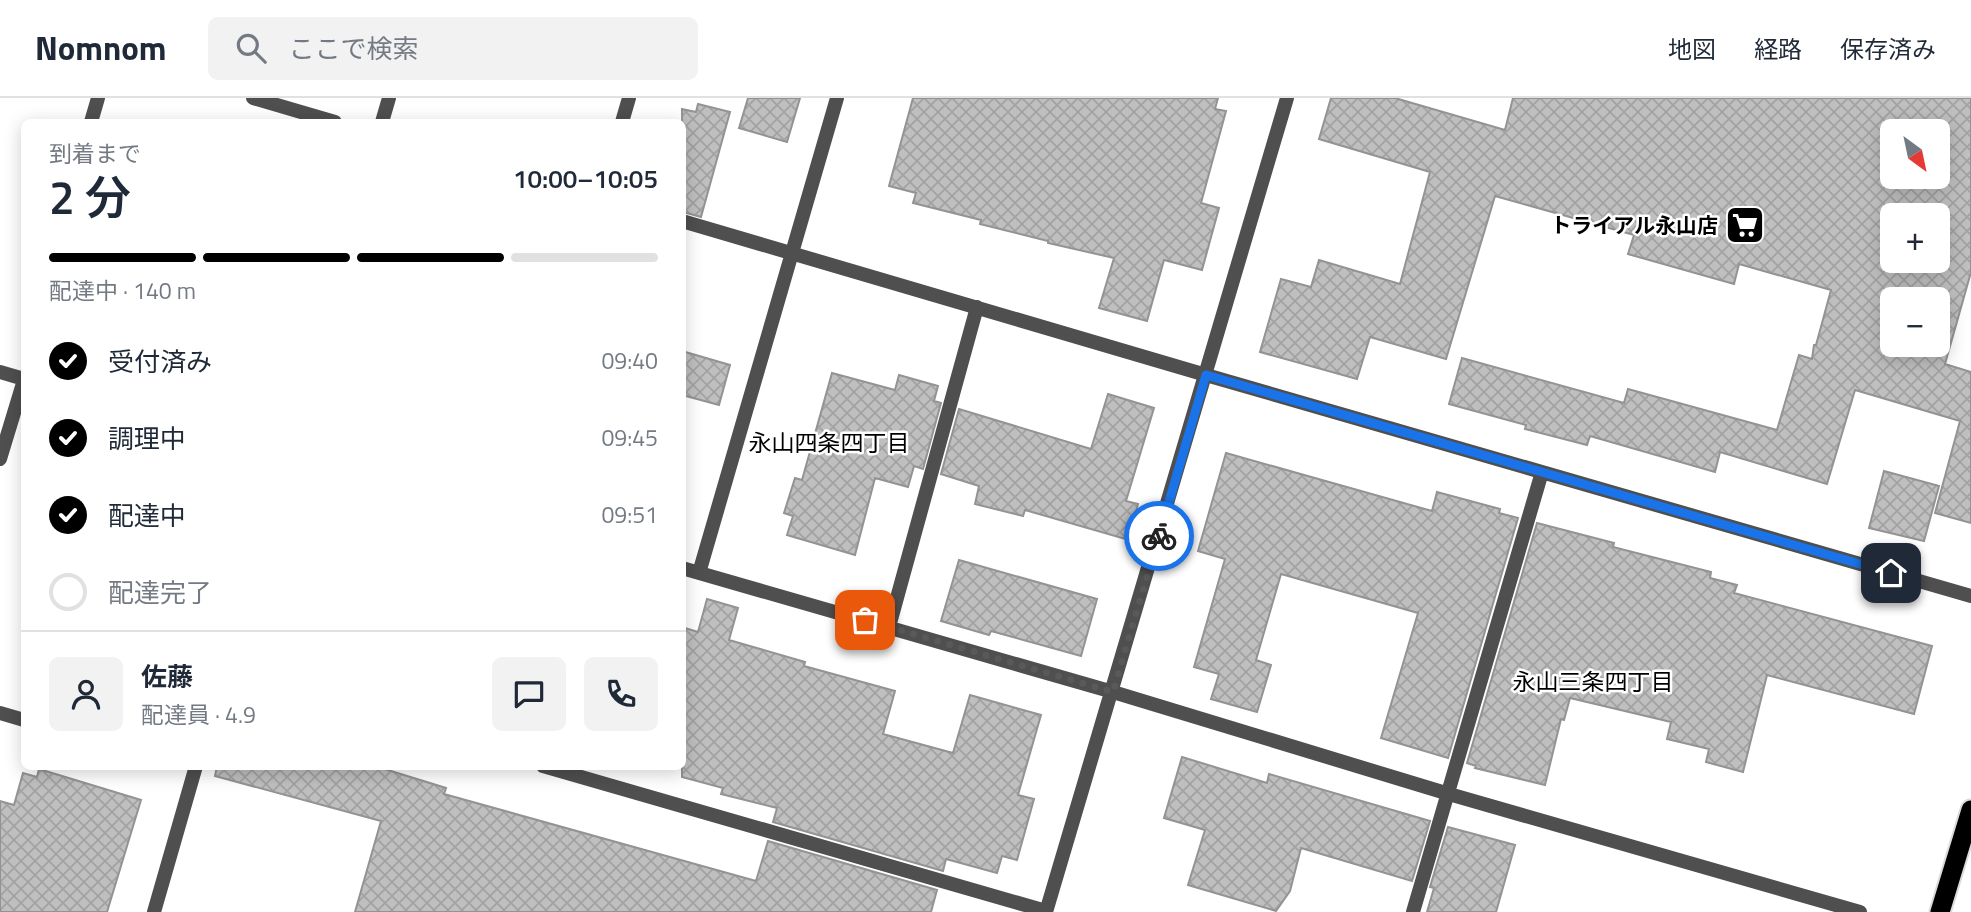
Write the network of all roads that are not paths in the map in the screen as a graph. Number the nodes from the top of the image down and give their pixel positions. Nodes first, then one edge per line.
1 (98, 98) edge
2 (253, 98) edge
3 (389, 98) edge
4 (629, 98) edge
5 (837, 98) edge
6 (1287, 98) edge
7 (92, 119) edge
8 (325, 119) edge
9 (383, 119) edge
10 (623, 119) edge
11 (686, 222) edge
12 (791, 252) junction
13 (977, 307) junction
14 (0, 372) edge
15 (1206, 375) junction
16 (21, 379) edge
17 (21, 390) edge
18 (0, 460) edge
19 (1542, 472) junction
20 (686, 569) edge
21 (699, 573) junction
22 (1971, 596) edge
23 (889, 627) junction
24 (1113, 692) junction
25 (0, 713) edge
26 (21, 719) edge
27 (190, 770) edge
28 (557, 770) edge
29 (1449, 794) junction
30 (1971, 810) edge
31 (1046, 911) edge
32 (154, 912) edge
33 (1413, 912) edge
34 (1860, 912) edge
35 (1940, 912) edge

1 - 7 street
2 - 8 street
3 - 9 street
4 - 10 street
5 - 12 street
6 - 15 street
11 - 12 street
12 - 13 street
12 - 21 street
13 - 15 street
13 - 23 street
14 - 16 street
15 - 19 street
15 - 24 street
17 - 18 street
19 - 22 street
19 - 29 street
20 - 21 street
21 - 23 street
23 - 24 street
24 - 29 street
24 - 31 street
25 - 26 street
27 - 32 street
28 - 31 street
29 - 33 street
29 - 34 street
30 - 35 highway

